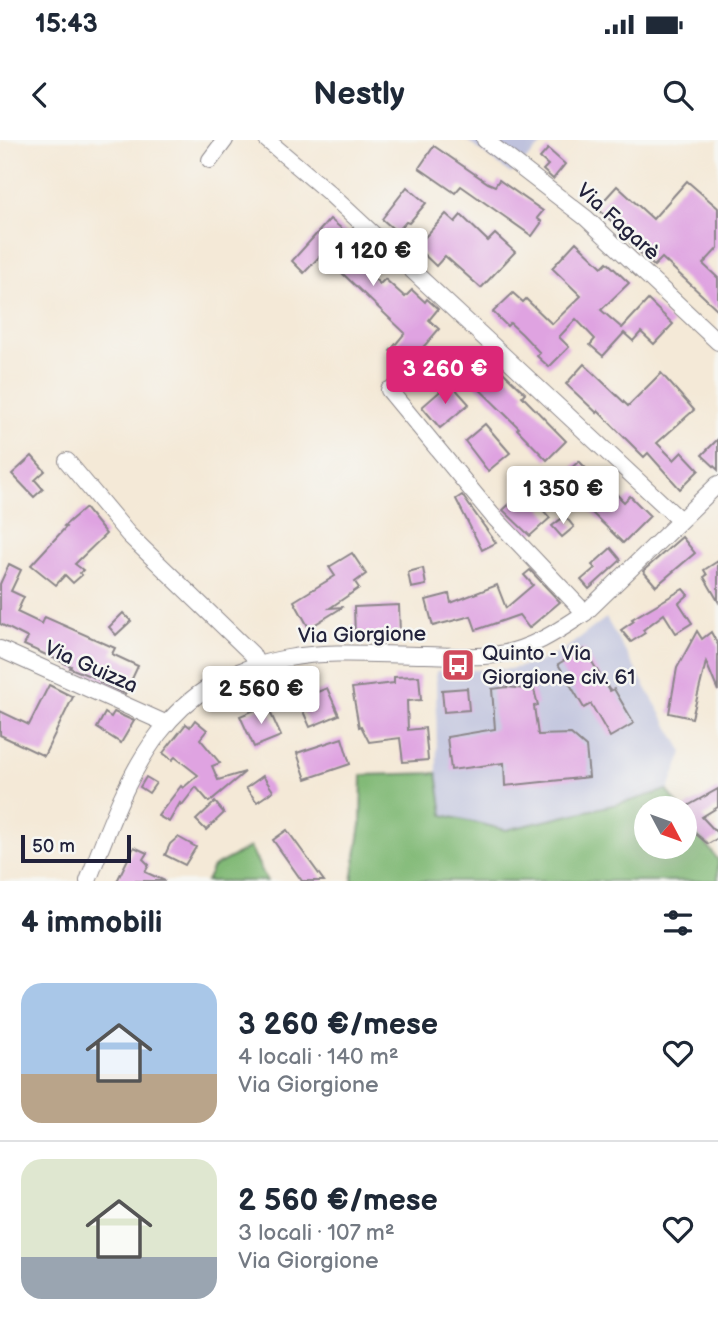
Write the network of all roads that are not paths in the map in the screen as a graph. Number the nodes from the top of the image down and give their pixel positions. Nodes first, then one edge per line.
1 (225, 140) edge
2 (267, 140) edge
3 (485, 140) edge
4 (210, 160) dead end
5 (718, 342) edge
6 (389, 390) dead end
7 (67, 461) dead end
8 (718, 484) edge
9 (680, 520) junction
10 (584, 613) junction
11 (0, 649) edge
12 (257, 664) junction
13 (165, 723) junction
14 (88, 881) edge

1 - 4 street
2 - 9 street
3 - 5 street, Via Fagarè
6 - 10 street
7 - 12 street
8 - 9 street, Via Giorgione
9 - 10 street, Via Giorgione
10 - 12 street, Via Giorgione
11 - 13 street, Via Guizza
12 - 13 street, Via Giorgione
13 - 14 street, Via Giorgione

